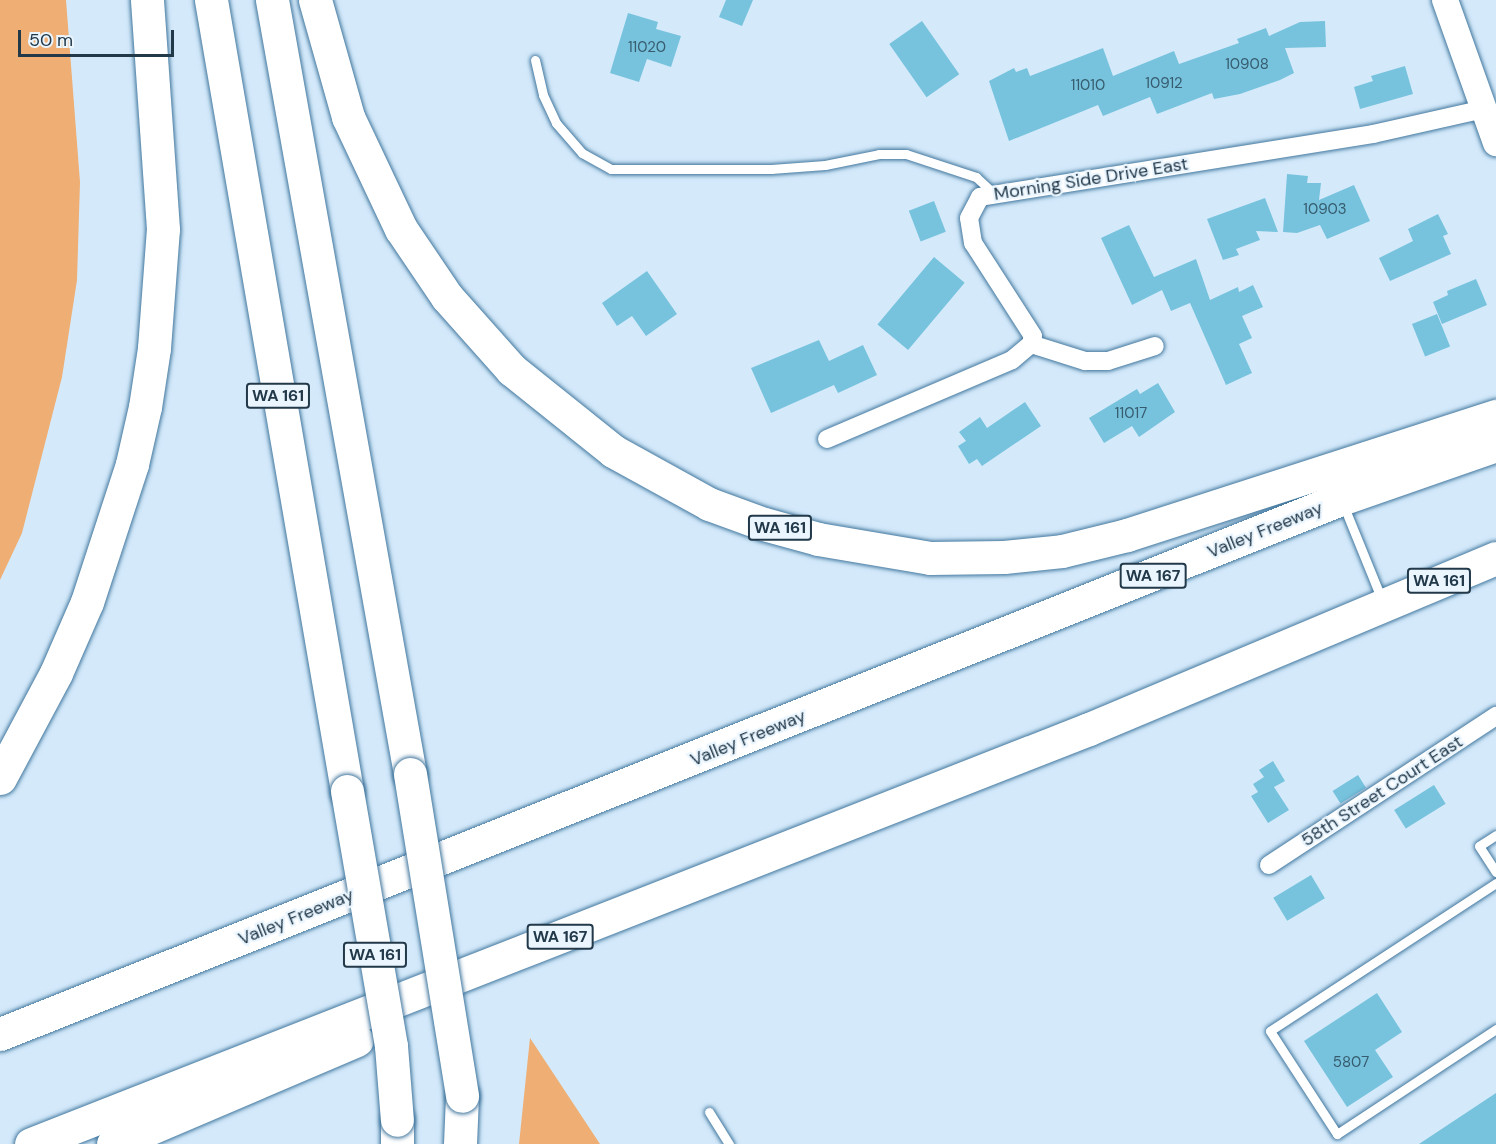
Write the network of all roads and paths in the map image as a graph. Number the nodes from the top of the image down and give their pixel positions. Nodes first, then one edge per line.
1 (147, 0) edge
2 (211, 0) edge
3 (272, 0) edge
4 (315, 0) edge
5 (1445, 0) edge
6 (535, 60) dead end
7 (1484, 109) junction
8 (1496, 143) edge
9 (994, 194) junction
10 (1031, 344) junction
11 (1155, 346) dead end
12 (1496, 416) edge
13 (827, 439) dead end
14 (1496, 445) edge
15 (1341, 499) junction
16 (1496, 558) edge
17 (1383, 603) junction
18 (1496, 716) edge
19 (1089, 729) junction
20 (0, 777) edge
21 (1496, 835) edge
22 (1269, 866) dead end
23 (1496, 872) edge
24 (1496, 883) edge
25 (1496, 1029) edge
26 (0, 1034) edge
27 (709, 1112) dead end
28 (397, 1132) edge
29 (31, 1144) edge
30 (113, 1144) edge
31 (460, 1144) edge
32 (729, 1144) edge

1 - 20 highway
2 - 28 highway, WA 161, bridge
3 - 31 highway, bridge
4 - 12 highway, WA 161
5 - 7 street
6 - 9 lane
7 - 8 street
7 - 9 street, Morning Side Drive East
9 - 10 street, Morning Side Drive East
10 - 11 street
10 - 13 street
14 - 15 highway, Valley Freeway / WA 167
15 - 17 lane
15 - 26 highway, Valley Freeway / WA 167
16 - 17 highway, WA 161
17 - 19 highway, WA 161
18 - 22 street, 58th Street Court East
19 - 29 highway, WA 167
19 - 30 highway, WA 161
21 - 23 lane
24 - 25 lane
27 - 32 lane

